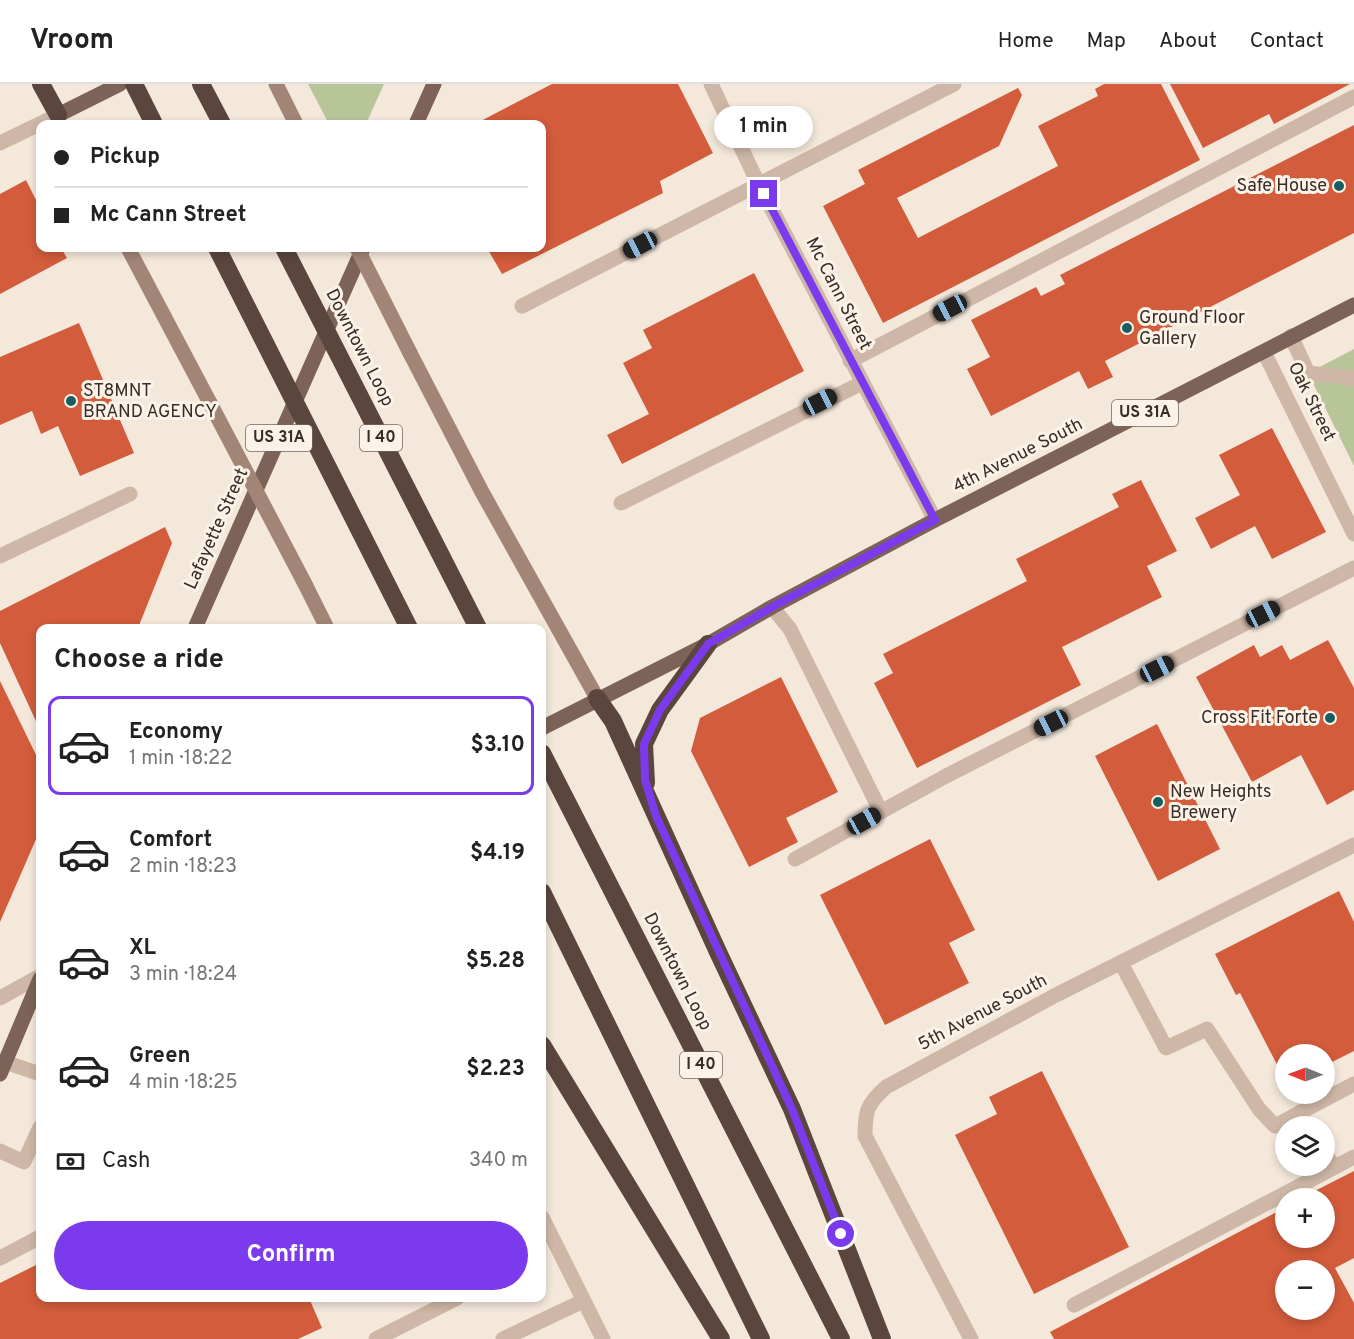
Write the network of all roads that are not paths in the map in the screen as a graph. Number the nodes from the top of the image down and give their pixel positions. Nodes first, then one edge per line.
1 (41, 84) edge
2 (120, 84) edge
3 (134, 84) edge
4 (201, 84) edge
5 (276, 84) edge
6 (434, 84) edge
7 (711, 84) edge
8 (954, 84) edge
9 (1354, 97) edge
10 (60, 120) edge
11 (152, 120) edge
12 (220, 120) edge
13 (294, 120) edge
14 (418, 120) edge
15 (36, 129) edge
16 (0, 143) edge
17 (758, 183) junction
18 (130, 252) edge
19 (218, 252) edge
20 (286, 252) edge
21 (359, 252) edge
22 (361, 252) edge
23 (1354, 305) edge
24 (522, 306) dead end
25 (1291, 336) junction
26 (1264, 352) junction
27 (850, 361) junction
28 (1354, 378) edge
29 (862, 383) junction
30 (130, 494) dead end
31 (621, 503) dead end
32 (935, 520) junction
33 (1354, 534) edge
34 (0, 556) edge
35 (1354, 568) edge
36 (772, 607) junction
37 (197, 624) edge
38 (325, 624) edge
39 (407, 624) edge
40 (476, 624) edge
41 (708, 644) junction
42 (597, 698) junction
43 (546, 726) edge
44 (546, 761) edge
45 (881, 812) junction
46 (656, 816) junction
47 (1354, 845) edge
48 (795, 859) dead end
49 (546, 900) edge
50 (1121, 963) junction
51 (36, 980) edge
52 (36, 988) edge
53 (0, 998) edge
54 (546, 1052) edge
55 (3, 1068) edge
56 (36, 1073) edge
57 (1354, 1084) edge
58 (1309, 1116) edge
59 (1275, 1126) edge
60 (36, 1136) edge
61 (0, 1151) edge
62 (1354, 1157) edge
63 (1335, 1167) edge
64 (1318, 1176) edge
65 (546, 1226) edge
66 (36, 1239) edge
67 (556, 1247) junction
68 (546, 1252) edge
69 (0, 1258) edge
70 (584, 1301) junction
71 (449, 1302) edge
72 (1074, 1305) dead end
73 (375, 1339) edge
74 (503, 1339) edge
75 (603, 1339) edge
76 (721, 1339) edge
77 (761, 1339) edge
78 (841, 1339) edge
79 (882, 1339) edge
80 (971, 1339) edge

1 - 10 highway
2 - 10 main road
3 - 11 highway
4 - 12 highway
5 - 13 main road
6 - 14 main road
7 - 17 street, Mc Cann Street
8 - 17 street
9 - 27 street
15 - 16 street
17 - 24 street
17 - 27 street, Mc Cann Street
18 - 38 main road, bridge
19 - 39 highway, bridge
20 - 40 highway, Downtown Loop / I 40, bridge
21 - 42 main road, bridge
22 - 37 main road, Lafayette Street / US 31A
23 - 25 main road, 4th Avenue South / US 31A
25 - 26 main road, 4th Avenue South / US 31A
25 - 28 street
26 - 32 main road, 4th Avenue South / US 31A
26 - 33 street, Oak Street
27 - 29 street, Mc Cann Street
29 - 31 street
29 - 32 street, Mc Cann Street
30 - 34 street
32 - 36 main road, 4th Avenue South / US 31A
35 - 45 street
36 - 41 main road, 4th Avenue South / US 31A
36 - 45 street
41 - 42 main road, 4th Avenue South / US 31A
41 - 46 highway
42 - 43 main road, 4th Avenue South / US 31A
42 - 46 highway
44 - 78 highway, Downtown Loop / I 40
45 - 48 street
46 - 79 highway
47 - 50 street, 5th Avenue South
49 - 77 highway
50 - 59 street
50 - 80 street, 5th Avenue South
51 - 53 street
52 - 55 main road
54 - 76 highway
55 - 56 street
57 - 58 street
60 - 61 street
62 - 63 street
64 - 72 street
65 - 67 street
66 - 69 street
67 - 68 street
67 - 70 street
70 - 74 street
70 - 75 street
71 - 73 street

